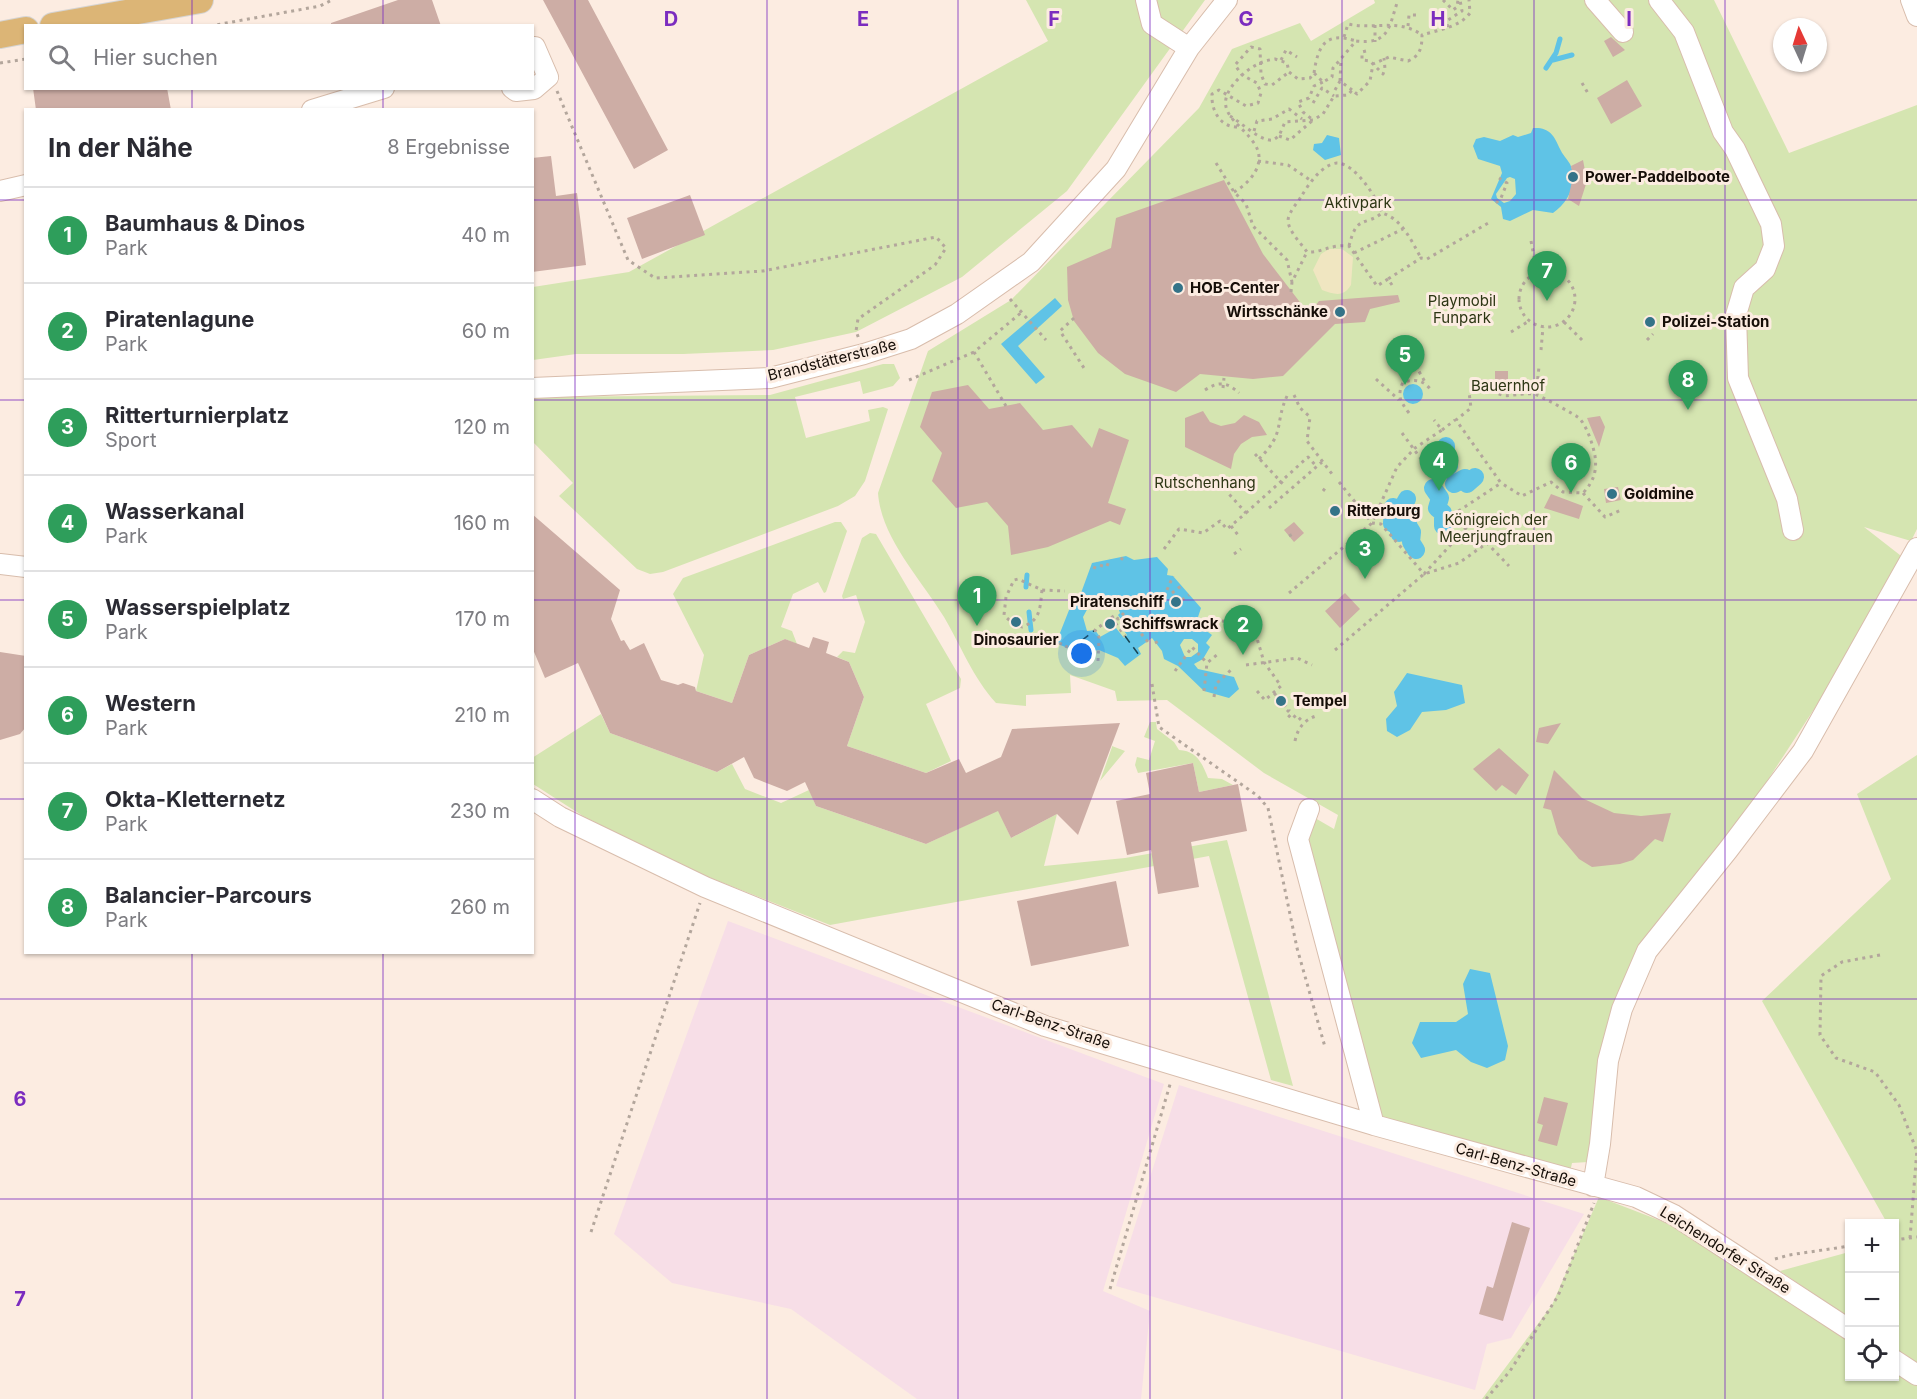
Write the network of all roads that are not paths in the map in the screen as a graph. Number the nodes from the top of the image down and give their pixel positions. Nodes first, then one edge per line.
1 (200, 0) edge
2 (1146, 0) edge
3 (1227, 0) edge
4 (1595, 0) edge
5 (1659, 0) edge
6 (1911, 0) edge
7 (1917, 16) edge
8 (65, 24) edge
9 (24, 30) edge
10 (1623, 32) dead end
11 (0, 35) edge
12 (534, 46) edge
13 (1189, 48) junction
14 (534, 89) edge
15 (377, 90) edge
16 (319, 108) edge
17 (24, 185) edge
18 (0, 191) edge
19 (534, 388) edge
20 (1793, 530) dead end
21 (1915, 551) edge
22 (0, 564) edge
23 (24, 567) edge
24 (534, 800) edge
25 (1309, 809) dead end
26 (1374, 1125) junction
27 (1593, 1186) junction
28 (1846, 1327) edge
29 (1899, 1363) edge
30 (1917, 1375) edge

1 - 8 main road
2 - 13 street
3 - 13 street, Brandstätterstraße
4 - 10 street
5 - 20 street
6 - 7 street
9 - 11 main road
12 - 14 street
13 - 19 street, Brandstätterstraße
15 - 16 street
17 - 18 street
21 - 27 street
22 - 23 street
24 - 26 street, Carl-Benz-Straße
25 - 26 street
26 - 27 street, Carl-Benz-Straße
27 - 28 street, Leichendorfer Straße
29 - 30 street

